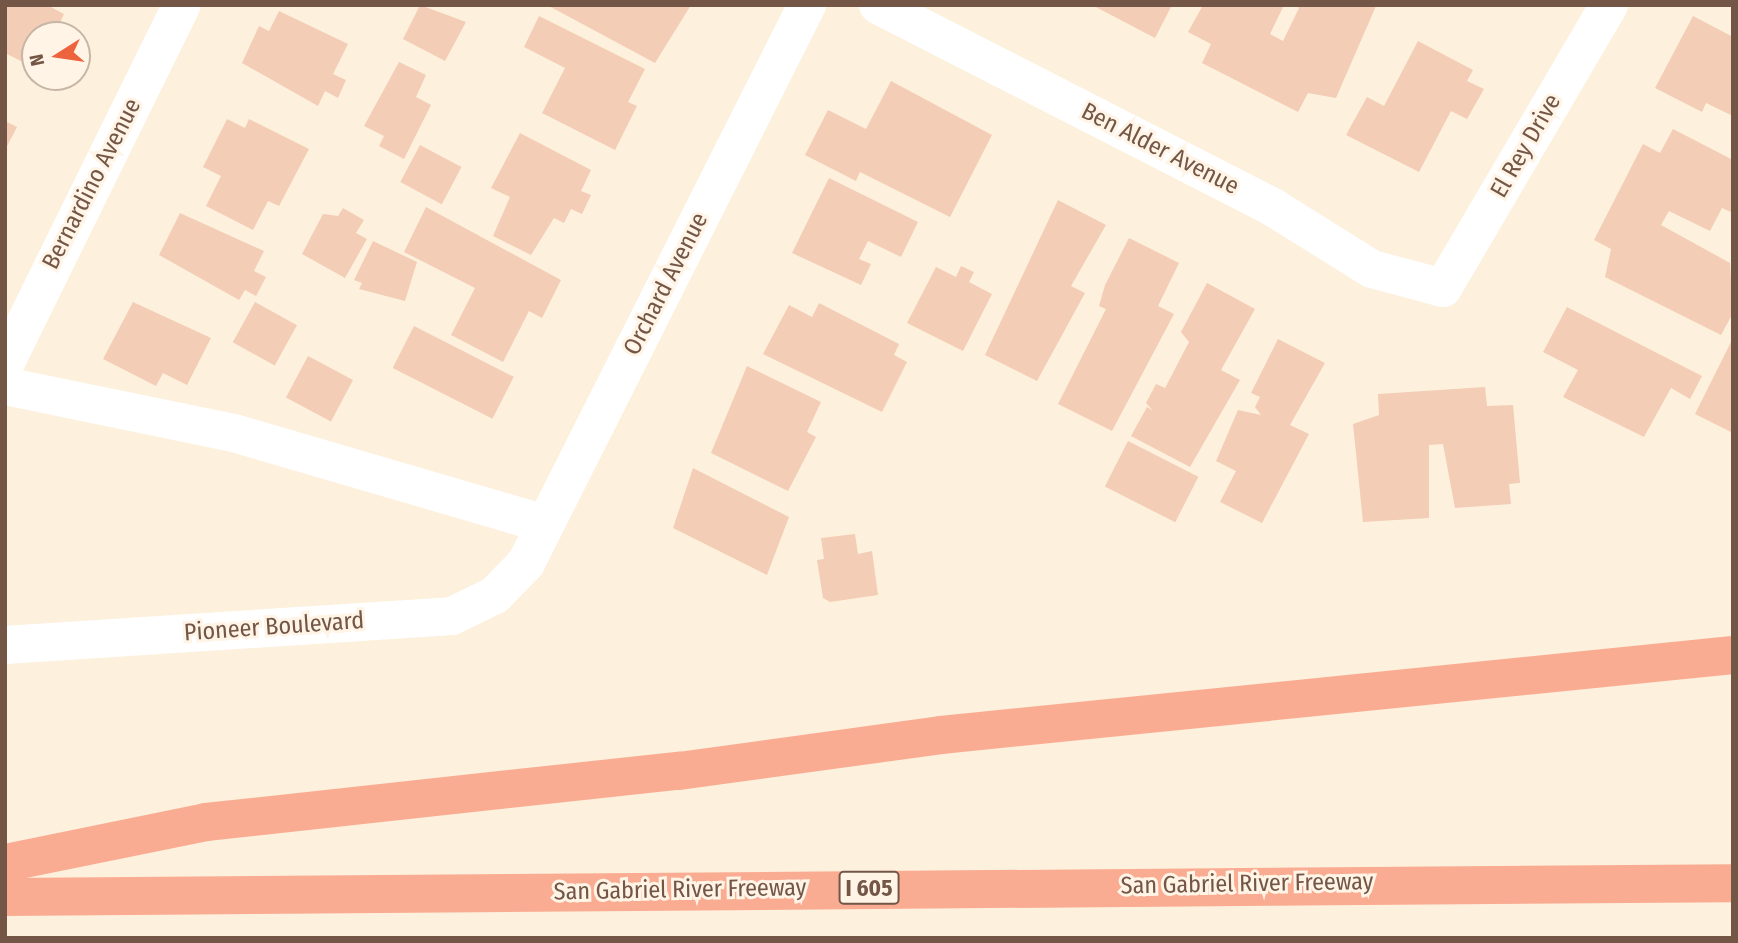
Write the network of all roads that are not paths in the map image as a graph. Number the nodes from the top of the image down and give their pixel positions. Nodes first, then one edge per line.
1 (182, 5) edge
2 (807, 5) edge
3 (878, 5) edge
4 (1609, 5) edge
5 (1443, 288) joint
6 (5, 364) edge
7 (5, 386) edge
8 (545, 524) junction
9 (526, 563) joint
10 (5, 645) edge
11 (1733, 655) edge
12 (5, 863) edge
13 (1733, 866) edge
14 (1608, 881) junction
15 (1733, 883) edge
16 (5, 897) edge

1 - 6 street, Bernardino Avenue
2 - 8 street, Orchard Avenue
3 - 5 street, Ben Alder Avenue
4 - 5 street, El Rey Drive
7 - 8 street
8 - 9 street, Orchard Avenue
9 - 10 street, Pioneer Boulevard
11 - 12 highway
13 - 14 highway
14 - 15 highway, San Gabriel River Freeway / I 605
14 - 16 highway, San Gabriel River Freeway / I 605

